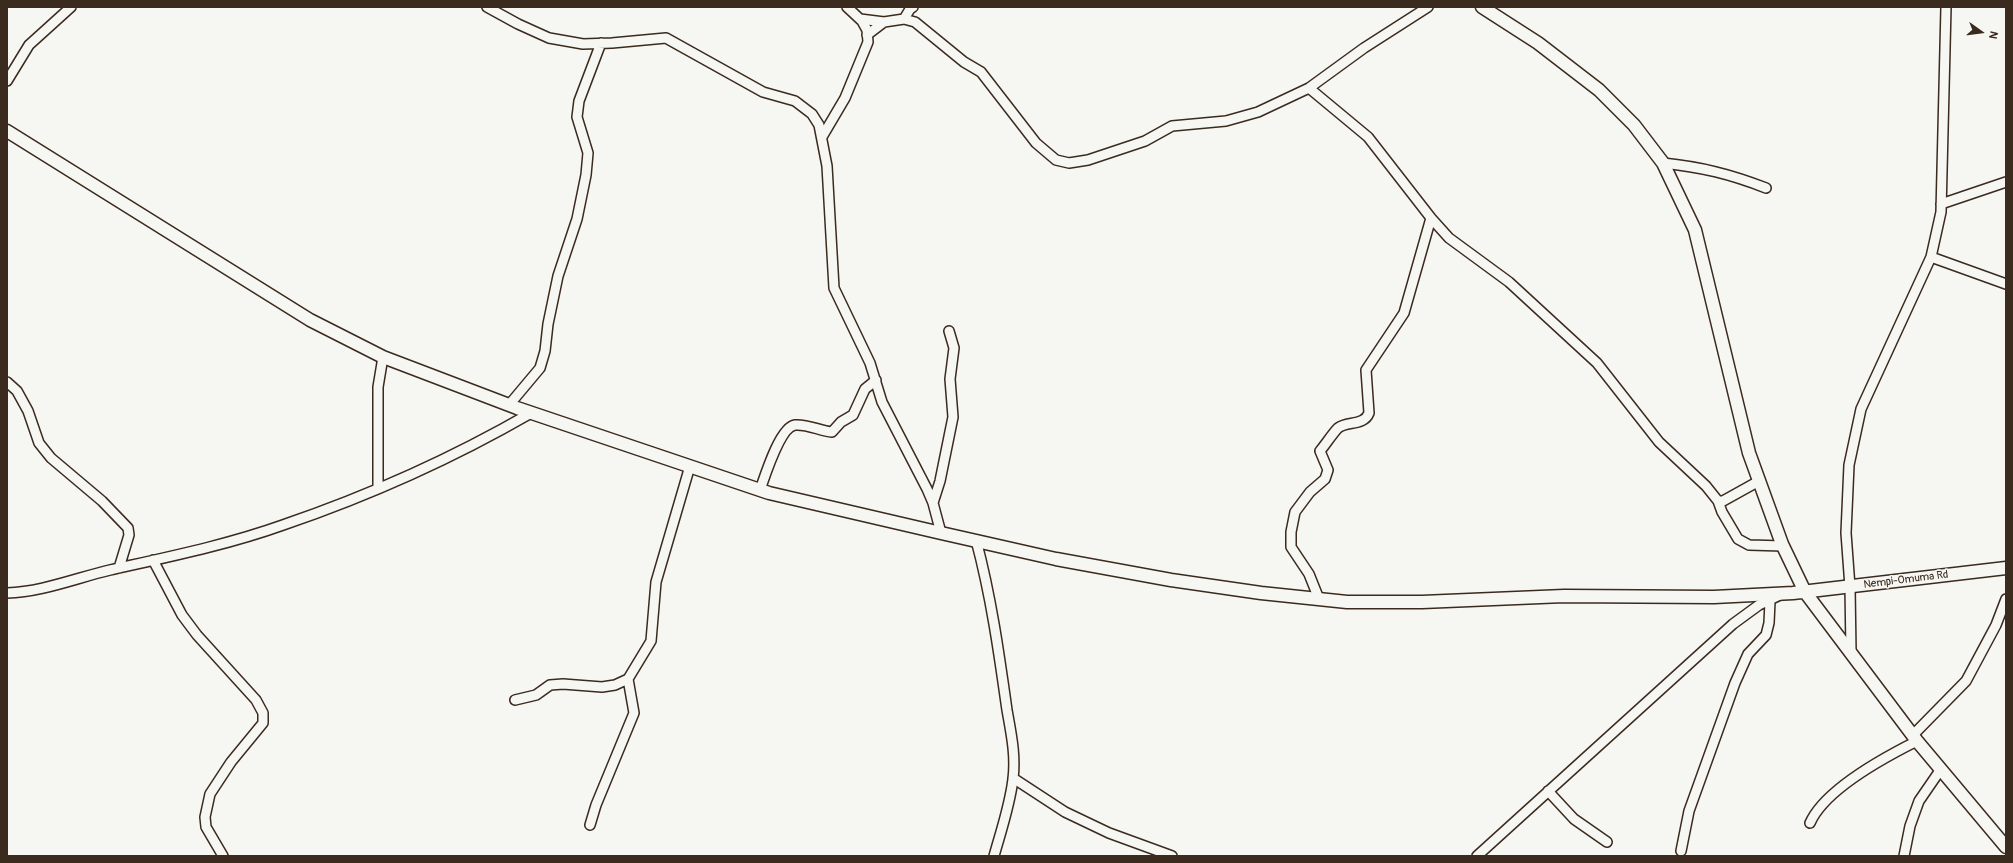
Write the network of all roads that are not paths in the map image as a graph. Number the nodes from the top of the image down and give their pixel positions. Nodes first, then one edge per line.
1 (71, 7) edge
2 (487, 7) edge
3 (847, 7) edge
4 (913, 7) edge
5 (1428, 7) edge
6 (1482, 7) edge
7 (1946, 7) edge
8 (860, 19) junction
9 (904, 19) junction
10 (884, 22) junction
11 (867, 35) junction
12 (601, 43) junction
13 (7, 81) edge
14 (1308, 88) junction
15 (7, 131) edge
16 (822, 137) junction
17 (1663, 163) junction
18 (2006, 182) edge
19 (1766, 188) dead end
20 (1941, 204) junction
21 (1431, 218) junction
22 (1931, 257) junction
23 (2006, 284) edge
24 (949, 331) dead end
25 (383, 357) junction
26 (876, 380) junction
27 (7, 382) edge
28 (509, 405) junction
29 (531, 413) junction
30 (690, 466) junction
31 (1759, 481) junction
32 (378, 488) junction
33 (760, 490) junction
34 (1718, 501) junction
35 (934, 504) junction
36 (941, 533) junction
37 (976, 540) junction
38 (1783, 546) junction
39 (153, 560) junction
40 (119, 568) junction
41 (2006, 568) edge
42 (1850, 587) junction
43 (1805, 592) junction
44 (7, 593) edge
45 (1782, 594) junction
46 (1319, 599) junction
47 (2006, 599) edge
48 (1770, 601) junction
49 (1851, 652) junction
50 (628, 679) junction
51 (515, 700) dead end
52 (1915, 738) junction
53 (1941, 769) junction
54 (1013, 778) junction
55 (1548, 790) junction
56 (1810, 823) dead end
57 (590, 825) dead end
58 (1607, 842) dead end
59 (2006, 847) edge
60 (1681, 851) dead end
61 (223, 856) edge
62 (994, 856) edge
63 (1172, 856) edge
64 (1477, 856) edge
65 (1904, 856) edge

1 - 13 street
2 - 12 street
3 - 8 street
4 - 9 street
5 - 14 street
6 - 17 street
7 - 20 street
8 - 10 street
8 - 11 street
9 - 10 street
9 - 14 street
10 - 11 street
11 - 16 street
12 - 16 street
12 - 28 street
14 - 21 street
15 - 25 street, Nempi-Omuma Rd
16 - 26 street
17 - 19 street
17 - 31 street
18 - 20 street
20 - 22 street
21 - 34 street
21 - 46 street
22 - 23 street
22 - 42 street
24 - 35 street
25 - 28 street, Nempi-Omuma Rd
25 - 32 street
26 - 33 street
26 - 35 street
27 - 40 street
28 - 29 street, Nempi-Omuma Rd
29 - 30 street, Nempi-Omuma Rd
29 - 32 street
30 - 33 street, Nempi-Omuma Rd
30 - 50 street
31 - 34 street
31 - 38 street
32 - 39 street
33 - 36 street, Nempi-Omuma Rd
34 - 38 street
35 - 36 street
36 - 37 street, Nempi-Omuma Rd
37 - 46 street, Nempi-Omuma Rd
37 - 54 street
38 - 43 street
39 - 40 street
39 - 61 street
40 - 44 street
41 - 42 street, Nempi-Omuma Rd
42 - 43 street, Nempi-Omuma Rd
42 - 49 street
43 - 45 street, Nempi-Omuma Rd
43 - 49 street
45 - 46 street, Nempi-Omuma Rd
45 - 48 street
47 - 52 street
48 - 55 street
48 - 60 street
49 - 52 street
50 - 51 street
50 - 57 street
52 - 53 street
52 - 56 street
53 - 59 street
53 - 65 street
54 - 62 street
54 - 63 street
55 - 58 street
55 - 64 street

